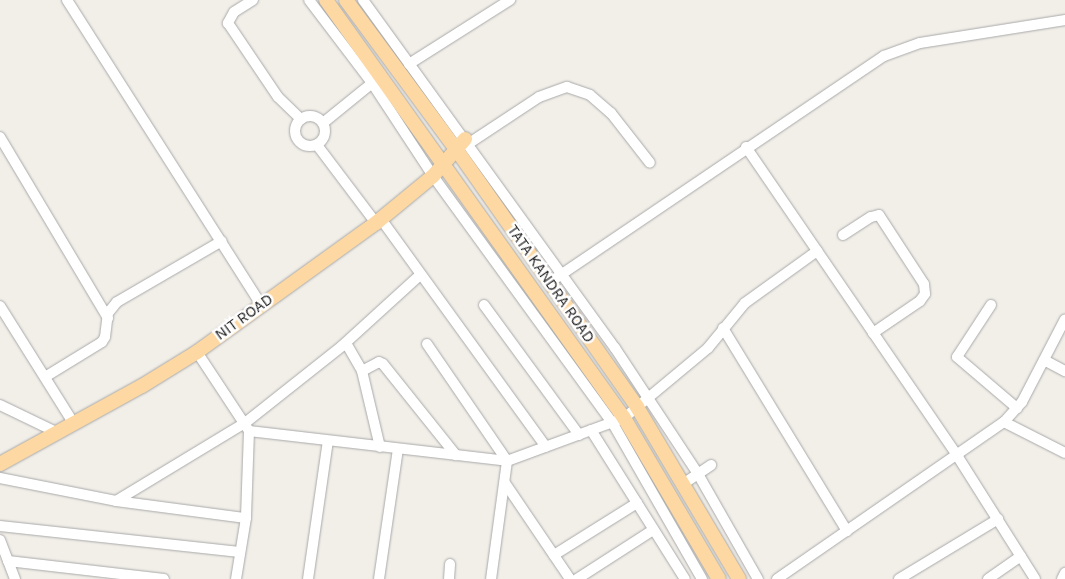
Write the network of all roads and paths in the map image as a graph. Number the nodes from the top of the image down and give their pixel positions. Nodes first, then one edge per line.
1 (67, 0) edge
2 (253, 0) edge
3 (309, 0) edge
4 (326, 0) edge
5 (346, 0) edge
6 (365, 0) edge
7 (510, 0) edge
8 (1065, 20) edge
9 (410, 64) junction
10 (376, 80) junction
11 (301, 119) junction
12 (322, 123) junction
13 (0, 137) edge
14 (463, 144) junction
15 (317, 145) junction
16 (746, 147) junction
17 (650, 163) dead end
18 (442, 164) junction
19 (433, 176) junction
20 (378, 221) junction
21 (843, 235) dead end
22 (222, 241) junction
23 (817, 251) junction
24 (561, 274) junction
25 (420, 276) junction
26 (550, 284) junction
27 (261, 304) junction
28 (484, 305) dead end
29 (991, 305) dead end
30 (0, 306) edge
31 (108, 318) junction
32 (1065, 319) edge
33 (723, 328) junction
34 (873, 333) junction
35 (346, 343) junction
36 (427, 344) dead end
37 (615, 348) junction
38 (197, 352) junction
39 (602, 356) junction
40 (1044, 360) junction
41 (362, 371) junction
42 (1065, 371) edge
43 (44, 377) junction
44 (643, 402) junction
45 (0, 405) edge
46 (1017, 408) junction
47 (618, 420) junction
48 (1004, 422) junction
49 (74, 424) junction
50 (247, 427) junction
51 (590, 430) junction
52 (58, 433) junction
53 (579, 435) junction
54 (328, 441) junction
55 (380, 447) junction
56 (546, 447) junction
57 (398, 449) junction
58 (1065, 453) edge
59 (456, 455) junction
60 (958, 457) junction
61 (507, 461) junction
62 (0, 464) edge
63 (711, 465) dead end
64 (698, 473) junction
65 (0, 478) edge
66 (506, 483) junction
67 (683, 484) junction
68 (116, 500) junction
69 (637, 503) junction
70 (246, 518) junction
71 (998, 519) junction
72 (0, 526) edge
73 (653, 530) junction
74 (847, 531) junction
75 (0, 540) edge
76 (240, 552) junction
77 (554, 555) junction
78 (1021, 556) junction
79 (8, 561) junction
80 (450, 564) dead end
81 (1065, 573) edge
82 (15, 579) edge
83 (164, 579) edge
84 (236, 579) edge
85 (308, 579) edge
86 (379, 579) edge
87 (449, 579) edge
88 (491, 579) edge
89 (570, 579) edge
90 (577, 579) edge
91 (685, 579) edge
92 (702, 579) edge
93 (719, 579) edge
94 (739, 579) edge
95 (758, 579) edge
96 (777, 579) edge
97 (900, 579) edge
98 (988, 579) edge
99 (1035, 579) edge
100 (1062, 579) edge

1 - 22 street
2 - 11 street
3 - 10 street
4 - 10 main road, TATA KANDRA ROAD
5 - 14 main road, TATA KANDRA ROAD
6 - 9 street
7 - 9 street
8 - 16 street
9 - 14 street
10 - 12 street
10 - 18 main road, TATA KANDRA ROAD
10 - 19 street
11 - 12 street
11 - 15 street
12 - 15 street
13 - 31 street
14 - 17 street
14 - 18 main road, NIT ROAD
14 - 24 street
14 - 26 main road, TATA KANDRA ROAD
15 - 20 street
16 - 23 street
16 - 24 street
18 - 19 main road, NIT ROAD
18 - 47 main road, TATA KANDRA ROAD
19 - 20 main road, NIT ROAD
19 - 47 street
20 - 25 street
20 - 27 main road, NIT ROAD
21 - 34 street
22 - 27 street
22 - 31 street
23 - 33 street
23 - 34 street
24 - 26 street
24 - 37 street
25 - 35 street
25 - 56 street
26 - 39 main road, TATA KANDRA ROAD
27 - 38 main road, NIT ROAD
28 - 53 street
29 - 46 street
30 - 43 street
31 - 43 street
32 - 40 street
33 - 44 street
33 - 74 street
34 - 60 street
35 - 41 street
35 - 50 street
36 - 61 street
37 - 39 street
37 - 44 street
38 - 49 main road, NIT ROAD
38 - 50 street
39 - 44 main road, TATA KANDRA ROAD
40 - 42 street
40 - 46 street
41 - 55 street
41 - 59 street
43 - 49 street
44 - 47 street
44 - 64 street
44 - 67 main road, TATA KANDRA ROAD
45 - 52 street
46 - 48 street
47 - 51 street
47 - 92 street
47 - 93 main road, TATA KANDRA ROAD
48 - 58 street
48 - 60 street
49 - 52 main road, NIT ROAD
50 - 54 street
50 - 68 street
50 - 70 street
51 - 53 street
51 - 69 street
52 - 62 main road, NIT ROAD
53 - 56 street
54 - 55 street
54 - 85 street
55 - 57 street
56 - 61 street
57 - 59 street
57 - 86 street
59 - 61 street
60 - 71 street
60 - 74 street
61 - 66 street
63 - 64 street
64 - 67 street
64 - 95 street
65 - 68 street
66 - 77 street
66 - 88 street
67 - 94 main road, TATA KANDRA ROAD
68 - 70 street
69 - 73 street
69 - 77 street
70 - 76 street
71 - 78 street
71 - 97 street
72 - 76 street
73 - 90 street
73 - 91 street
74 - 96 street
75 - 79 street
76 - 84 street
77 - 89 street
78 - 98 street
78 - 99 street
79 - 82 street
79 - 83 street
80 - 87 street
81 - 100 street

